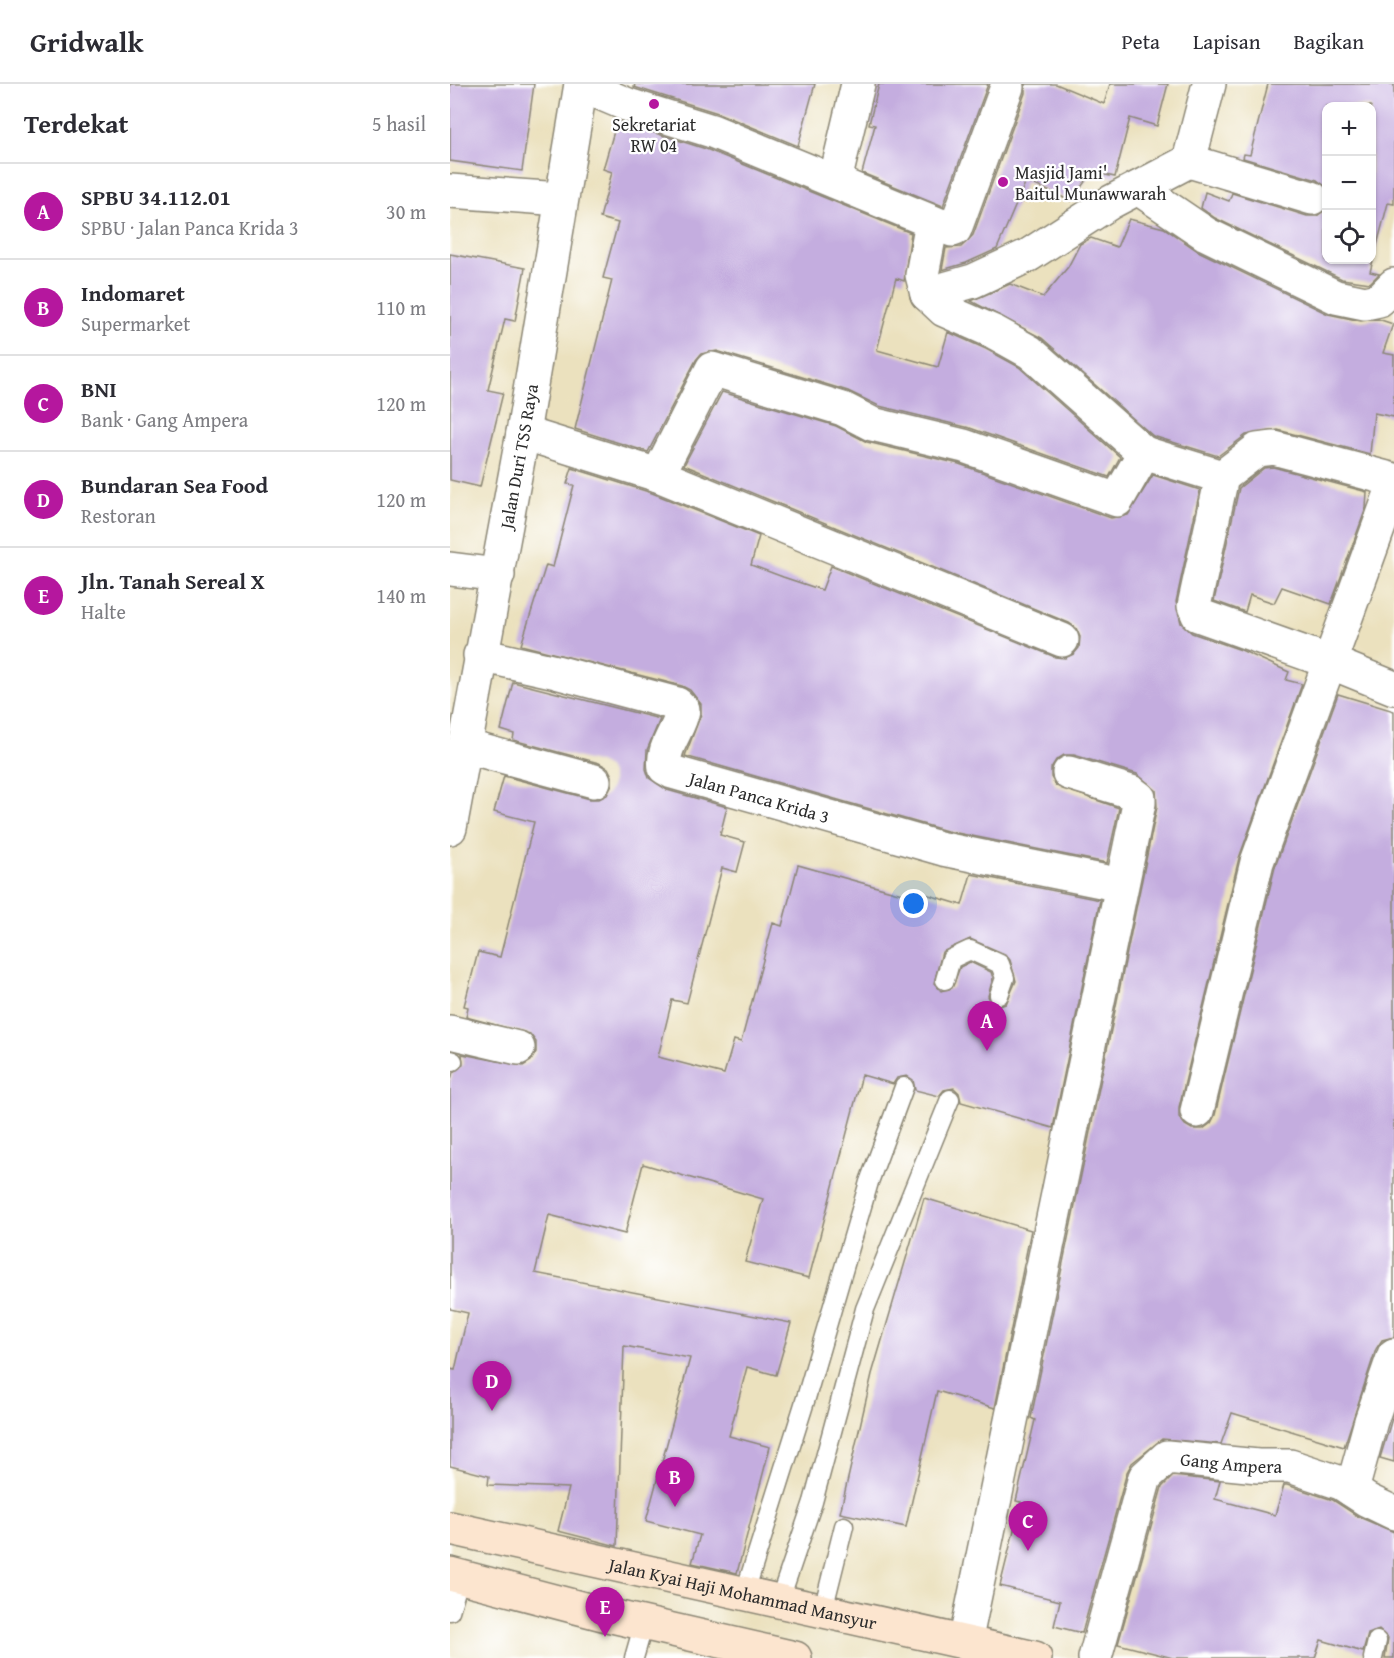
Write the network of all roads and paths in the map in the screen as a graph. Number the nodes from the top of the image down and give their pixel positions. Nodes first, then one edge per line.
1 (858, 84) edge
2 (1209, 84) edge
3 (581, 85) edge
4 (1006, 87) dead end
5 (1189, 161) junction
6 (835, 181) junction
7 (1138, 188) junction
8 (450, 191) edge
9 (1312, 198) dead end
10 (561, 199) junction
11 (932, 222) junction
12 (1394, 285) edge
13 (927, 294) junction
14 (523, 433) junction
15 (1144, 453) junction
16 (658, 475) junction
17 (1222, 477) junction
18 (1394, 482) edge
19 (450, 569) edge
20 (498, 575) junction
21 (1062, 640) dead end
22 (480, 656) junction
23 (1330, 662) junction
24 (1394, 688) edge
25 (464, 747) junction
26 (1069, 773) dead end
27 (594, 781) dead end
28 (450, 828) edge
29 (1121, 885) junction
30 (945, 980) dead end
31 (999, 995) dead end
32 (519, 1048) dead end
33 (451, 1051) edge
34 (904, 1087) dead end
35 (950, 1099) dead end
36 (1197, 1111) dead end
37 (1394, 1355) edge
38 (1352, 1490) junction
39 (1394, 1513) edge
40 (844, 1526) dead end
41 (450, 1528) edge
42 (455, 1575) edge
43 (745, 1592) junction
44 (780, 1599) junction
45 (823, 1610) junction
46 (450, 1611) edge
47 (644, 1623) junction
48 (965, 1643) junction
49 (777, 1656) edge
50 (634, 1658) edge
51 (1035, 1658) edge
52 (1095, 1658) edge

1 - 6 street
2 - 5 street
3 - 6 street
3 - 10 street, Jalan Duri TSS Raya
4 - 11 street
5 - 7 street
5 - 9 street
6 - 11 street
7 - 12 street
7 - 13 street
8 - 10 street
10 - 14 street, Jalan Duri TSS Raya
11 - 13 street
13 - 15 street
14 - 16 street
14 - 20 street, Jalan Duri TSS Raya
15 - 16 street
15 - 17 street
16 - 21 street
17 - 18 street
17 - 23 street
18 - 23 street
19 - 20 street
20 - 22 street, Jalan Duri TSS Raya
22 - 25 street, Jalan Duri TSS Raya
22 - 29 street, Jalan Panca Krida 3
23 - 24 street
23 - 36 street
25 - 27 street
25 - 28 street, Jalan Duri TSS Raya
26 - 29 street
29 - 48 street
30 - 31 lane
32 - 33 street
34 - 43 lane
35 - 44 lane
37 - 38 street
38 - 39 street, Gang Ampera
38 - 52 street, Gang Ampera
40 - 45 lane
41 - 43 main road, Jalan Kyai Haji Mohammad Mansyur
42 - 46 lane
42 - 47 main road
43 - 44 main road, Jalan Kyai Haji Mohammad Mansyur
44 - 45 main road, Jalan Kyai Haji Mohammad Mansyur
45 - 48 main road, Jalan Kyai Haji Mohammad Mansyur
47 - 49 main road
47 - 50 lane
48 - 51 main road, Jalan Kyai Haji Mohammad Mansyur

